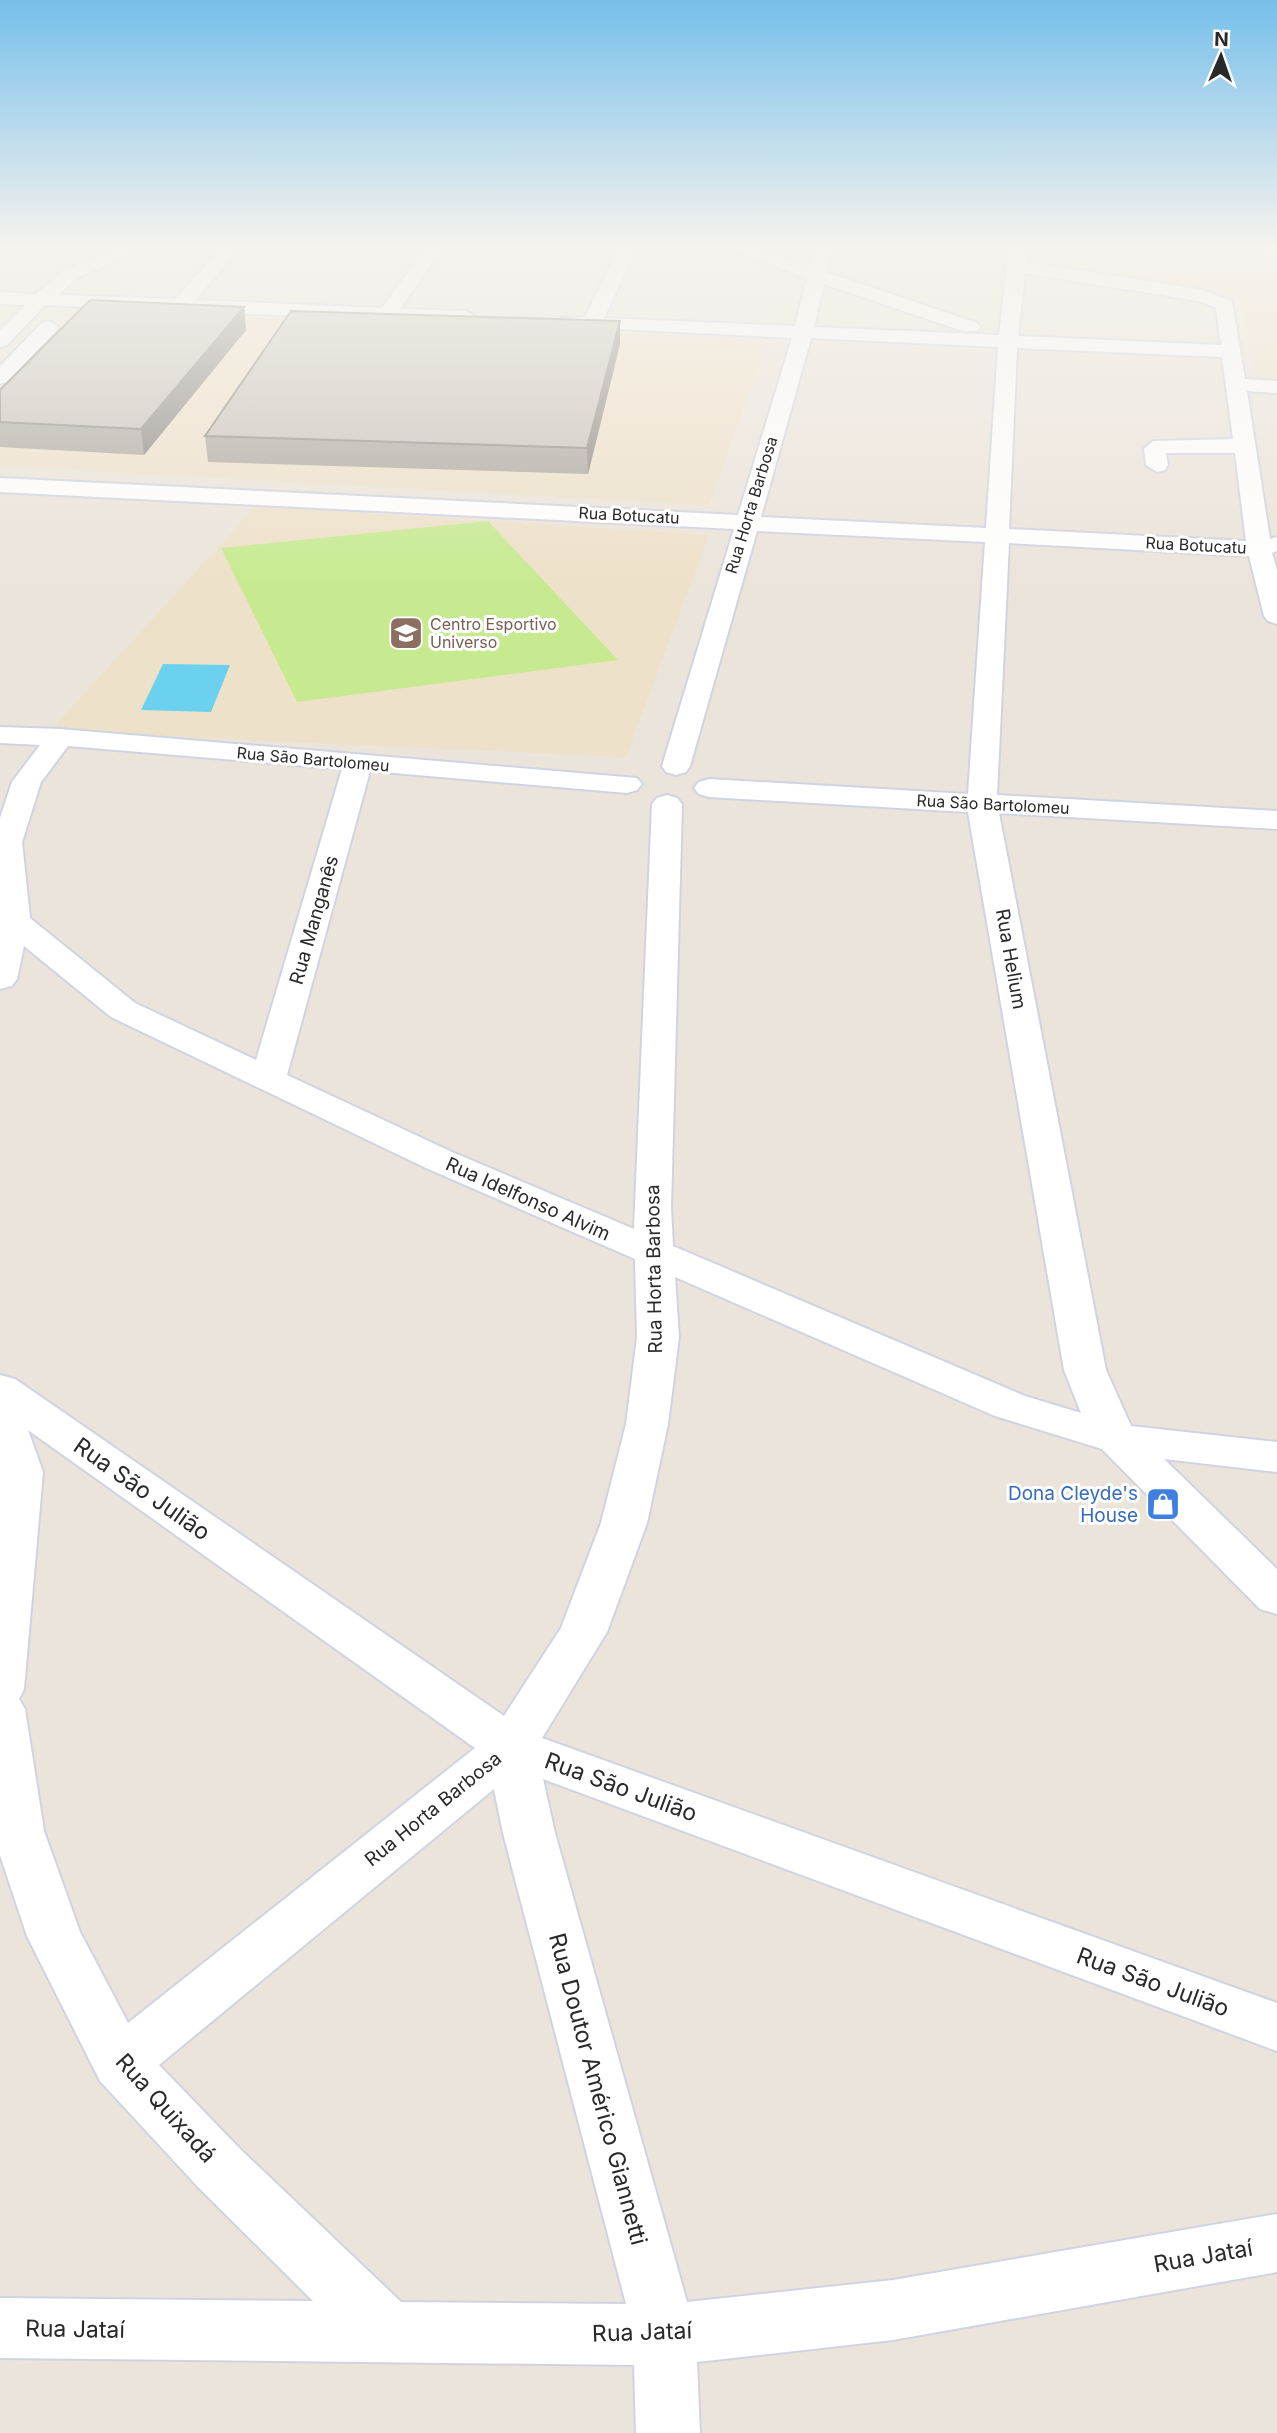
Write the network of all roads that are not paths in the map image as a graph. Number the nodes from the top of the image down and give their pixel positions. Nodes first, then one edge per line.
1 (20, 357) edge
2 (796, 357) edge
3 (1008, 357) edge
4 (1232, 357) edge
5 (0, 378) edge
6 (1236, 384) junction
7 (1277, 387) edge
8 (1244, 446) junction
9 (1157, 465) dead end
10 (0, 485) edge
11 (745, 521) junction
12 (999, 536) junction
13 (1268, 546) edge
14 (1277, 616) edge
15 (0, 735) edge
16 (60, 737) junction
17 (358, 764) junction
18 (676, 766) junction
19 (627, 784) junction
20 (709, 788) junction
21 (667, 804) junction
22 (982, 804) junction
23 (1277, 820) edge
24 (13, 921) junction
25 (0, 979) edge
26 (269, 1077) junction
27 (655, 1254) junction
28 (0, 1390) edge
29 (0, 1410) edge
30 (1118, 1439) junction
31 (1277, 1457) edge
32 (1277, 1597) edge
33 (0, 1689) edge
34 (0, 1709) edge
35 (511, 1747) junction
36 (1277, 2027) edge
37 (120, 2063) junction
38 (1277, 2243) edge
39 (0, 2328) edge
40 (388, 2332) junction
41 (665, 2335) junction
42 (668, 2433) edge

1 - 5 street
2 - 11 street, Rua Horta Barbosa
3 - 12 street, Rua Helium
4 - 6 street
6 - 7 street
6 - 8 street
8 - 9 street
8 - 13 street
10 - 11 street, Rua Botucatu
11 - 12 street, Rua Botucatu
11 - 18 street, Rua Horta Barbosa
12 - 13 street, Rua Botucatu
12 - 22 street, Rua Helium
13 - 14 street
15 - 16 street, Rua São Bartolomeu
16 - 17 street, Rua São Bartolomeu
16 - 24 street
17 - 19 street, Rua São Bartolomeu
17 - 26 street, Rua Manganês
18 - 19 street
18 - 20 street
19 - 21 street
20 - 21 street
20 - 22 street, Rua São Bartolomeu
21 - 27 street, Rua Horta Barbosa
22 - 23 street, Rua São Bartolomeu
22 - 30 street, Rua Helium
24 - 25 street
24 - 26 street, Rua Idelfonso Alvim
26 - 27 street, Rua Idelfonso Alvim
27 - 30 street, Rua Idelfonso Alvim
27 - 35 street, Rua Horta Barbosa
28 - 35 street, Rua São Julião
29 - 33 street
30 - 31 street, Rua Idelfonso Alvim
30 - 32 street, Rua Helium
34 - 37 street, Rua Quixadá
35 - 36 street, Rua São Julião
35 - 37 street, Rua Horta Barbosa
35 - 41 street, Rua Doutor Américo Giannetti
37 - 40 street, Rua Quixadá
38 - 41 street, Rua Jataí
39 - 40 street, Rua Jataí
40 - 41 street, Rua Jataí
41 - 42 street, Rua Doutor Américo Giannetti

